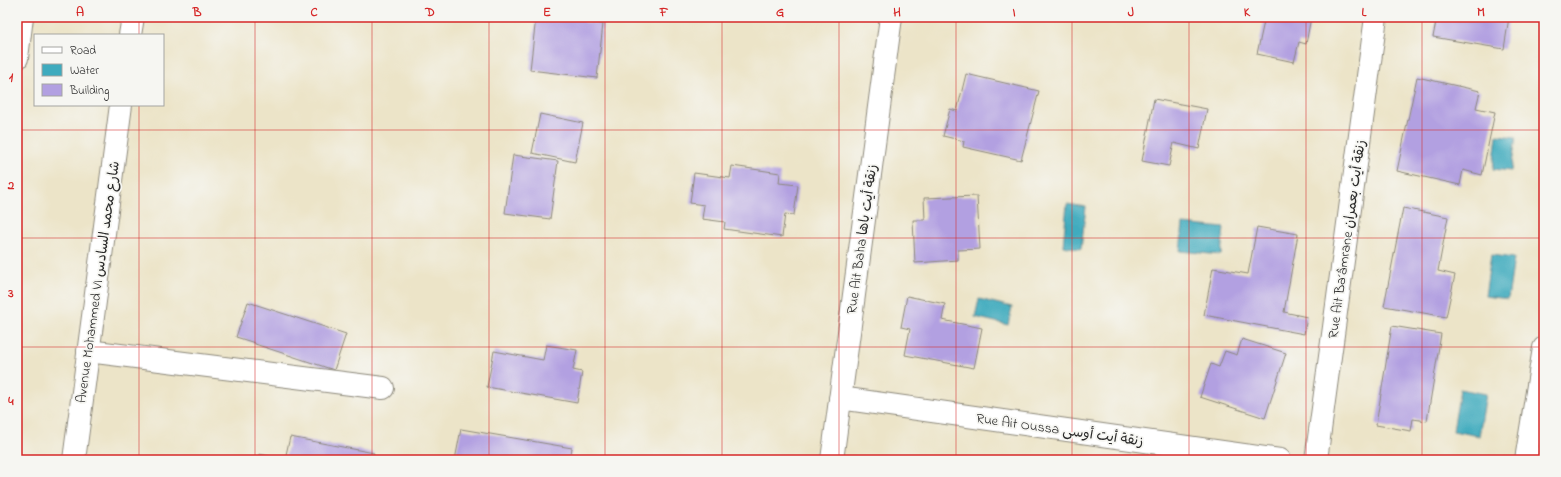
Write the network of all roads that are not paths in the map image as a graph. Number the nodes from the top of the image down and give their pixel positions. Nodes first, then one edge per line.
1 (22, 17) edge
2 (133, 17) edge
3 (891, 17) edge
4 (1376, 17) edge
5 (130, 34) edge
6 (17, 58) edge
7 (121, 106) edge
8 (1544, 348) edge
9 (88, 351) junction
10 (383, 388) dead end
11 (840, 398) junction
12 (74, 460) edge
13 (832, 460) edge
14 (1280, 460) edge
15 (1316, 460) edge
16 (1526, 460) edge

1 - 6 street
2 - 5 street
3 - 11 street, Rue Ait Baha زنقة أيت باها
4 - 15 street, Rue Ait Ba´âmrane زنقة أيت بعمران
7 - 9 street, Avenue Mohammed VI شارع محمد السادس
8 - 16 street
9 - 10 street
9 - 12 street, Avenue Mohammed VI شارع محمد السادس
11 - 13 street, Rue Ait Baha زنقة أيت باها
11 - 14 street, Rue Ait Oussa زنقة أيت أوسى

